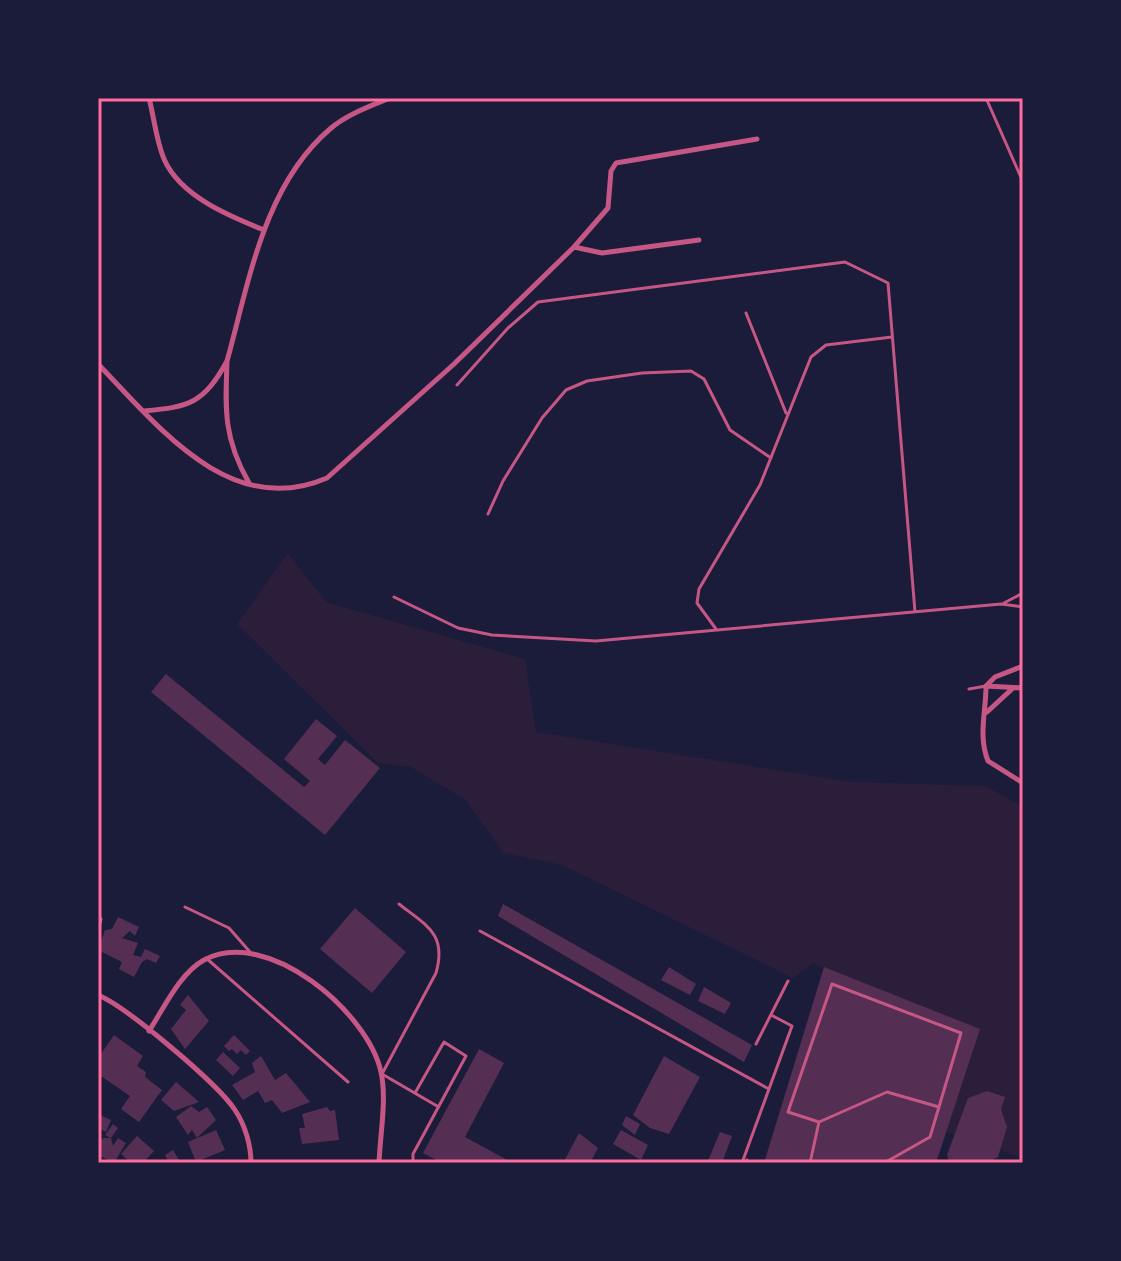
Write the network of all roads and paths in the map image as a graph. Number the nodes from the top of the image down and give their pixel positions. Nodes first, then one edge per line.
1 (149, 98) edge
2 (390, 98) edge
3 (986, 98) edge
4 (757, 139) dead end
5 (1023, 182) edge
6 (264, 230) junction
7 (699, 240) dead end
8 (574, 247) junction
9 (746, 313) dead end
10 (892, 337) junction
11 (227, 361) junction
12 (98, 364) edge
13 (457, 385) dead end
14 (144, 411) junction
15 (787, 414) junction
16 (771, 458) junction
17 (249, 484) junction
18 (488, 514) dead end
19 (1023, 593) edge
20 (394, 597) dead end
21 (1001, 604) junction
22 (1023, 607) edge
23 (915, 612) junction
24 (716, 629) junction
25 (1023, 666) edge
26 (986, 686) junction
27 (1023, 688) edge
28 (969, 689) dead end
29 (1012, 689) junction
30 (986, 713) junction
31 (1023, 783) edge
32 (399, 904) dead end
33 (185, 907) dead end
34 (98, 917) edge
35 (98, 931) edge
36 (480, 931) dead end
37 (250, 952) junction
38 (206, 958) junction
39 (788, 981) dead end
40 (98, 995) edge
41 (771, 1015) junction
42 (149, 1031) junction
43 (756, 1044) dead end
44 (382, 1074) junction
45 (348, 1082) dead end
46 (769, 1089) junction
47 (415, 1093) junction
48 (437, 1106) junction
49 (939, 1107) junction
50 (819, 1122) junction
51 (745, 1162) edge
52 (251, 1163) edge
53 (379, 1163) edge
54 (413, 1163) edge
55 (810, 1163) edge
56 (884, 1163) edge

1 - 6 street
2 - 6 street
3 - 5 lane
4 - 8 street
6 - 11 street
7 - 8 street
8 - 17 street
9 - 15 lane
10 - 13 lane
10 - 15 lane
10 - 23 lane
11 - 14 street
11 - 17 street
12 - 14 street
14 - 17 street
15 - 16 lane
16 - 18 lane
16 - 24 lane
19 - 21 lane
20 - 24 lane
21 - 22 lane
21 - 23 lane
23 - 24 lane
25 - 26 street
26 - 28 lane
26 - 29 street
26 - 30 street
27 - 29 street
29 - 30 street
30 - 31 street
32 - 44 lane
33 - 37 lane
34 - 35 lane
36 - 46 lane
37 - 38 street
37 - 44 street
38 - 42 street
38 - 45 lane
39 - 41 lane
40 - 42 street
41 - 43 lane
41 - 46 lane
42 - 52 street
44 - 47 lane
44 - 53 street
46 - 51 lane
47 - 48 lane
47 - 48 lane
48 - 54 lane
49 - 50 lane
49 - 50 lane
49 - 56 lane
50 - 55 lane

